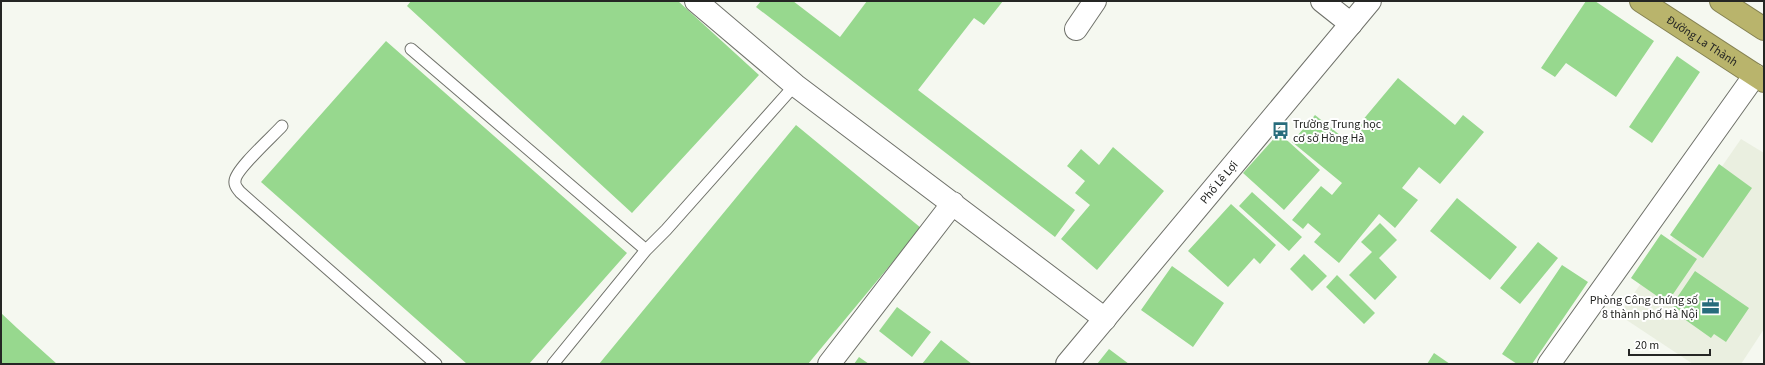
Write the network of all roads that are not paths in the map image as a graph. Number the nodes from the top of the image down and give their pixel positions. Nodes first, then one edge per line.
1 (696, 1) edge
2 (1095, 1) edge
3 (1322, 1) edge
4 (1370, 1) edge
5 (1641, 1) edge
6 (1725, 2) edge
7 (1351, 24) junction
8 (1076, 29) dead end
9 (1764, 29) edge
10 (411, 49) dead end
11 (1760, 78) edge
12 (795, 85) junction
13 (282, 126) dead end
14 (953, 204) junction
15 (646, 250) junction
16 (1105, 319) junction
17 (436, 364) edge
18 (553, 364) edge
19 (829, 364) edge
20 (1067, 364) edge
21 (1549, 364) edge

1 - 12 street
2 - 8 street
3 - 7 street
4 - 7 street, Phố Lê Lợi
5 - 11 highway, Đường La Thành
6 - 9 highway
7 - 16 street, Phố Lê Lợi
10 - 15 lane
11 - 21 street
12 - 14 street
12 - 15 lane
13 - 17 lane
14 - 16 street
14 - 19 street
15 - 18 lane
16 - 20 street, Phố Lê Lợi

